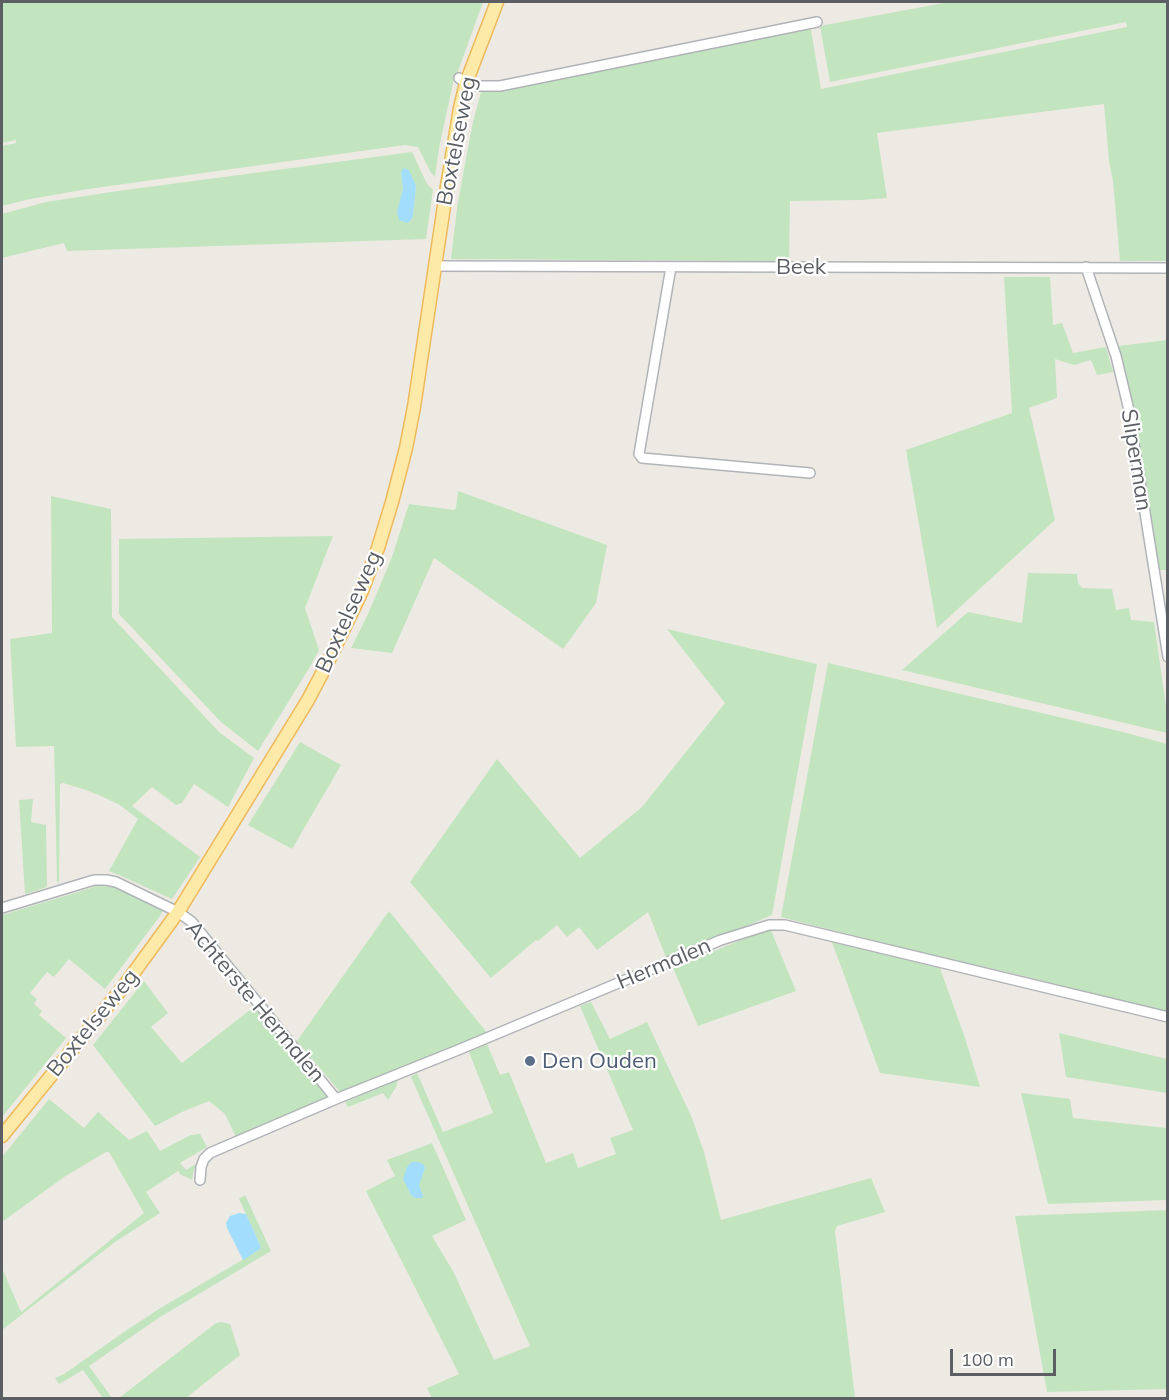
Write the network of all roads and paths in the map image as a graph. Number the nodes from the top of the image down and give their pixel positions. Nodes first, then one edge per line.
1 (496, 2) edge
2 (817, 22) dead end
3 (463, 80) junction
4 (435, 266) junction
5 (671, 267) junction
6 (1086, 267) junction
7 (1167, 268) edge
8 (810, 472) dead end
9 (1167, 657) edge
10 (2, 908) edge
11 (178, 912) junction
12 (1167, 1017) edge
13 (336, 1099) junction
14 (2, 1136) edge
15 (200, 1180) dead end

1 - 3 main road, Boxtelseweg
2 - 3 street
3 - 4 main road, Boxtelseweg
4 - 5 street, Beek
4 - 11 main road, Boxtelseweg
5 - 6 street, Beek
5 - 8 street
6 - 7 street, Beek
6 - 9 street, Sliperman
10 - 11 street, Achterste Hermalen
11 - 13 street, Achterste Hermalen
11 - 14 main road, Boxtelseweg
12 - 13 street, Hermalen
13 - 15 street, Hermalen

